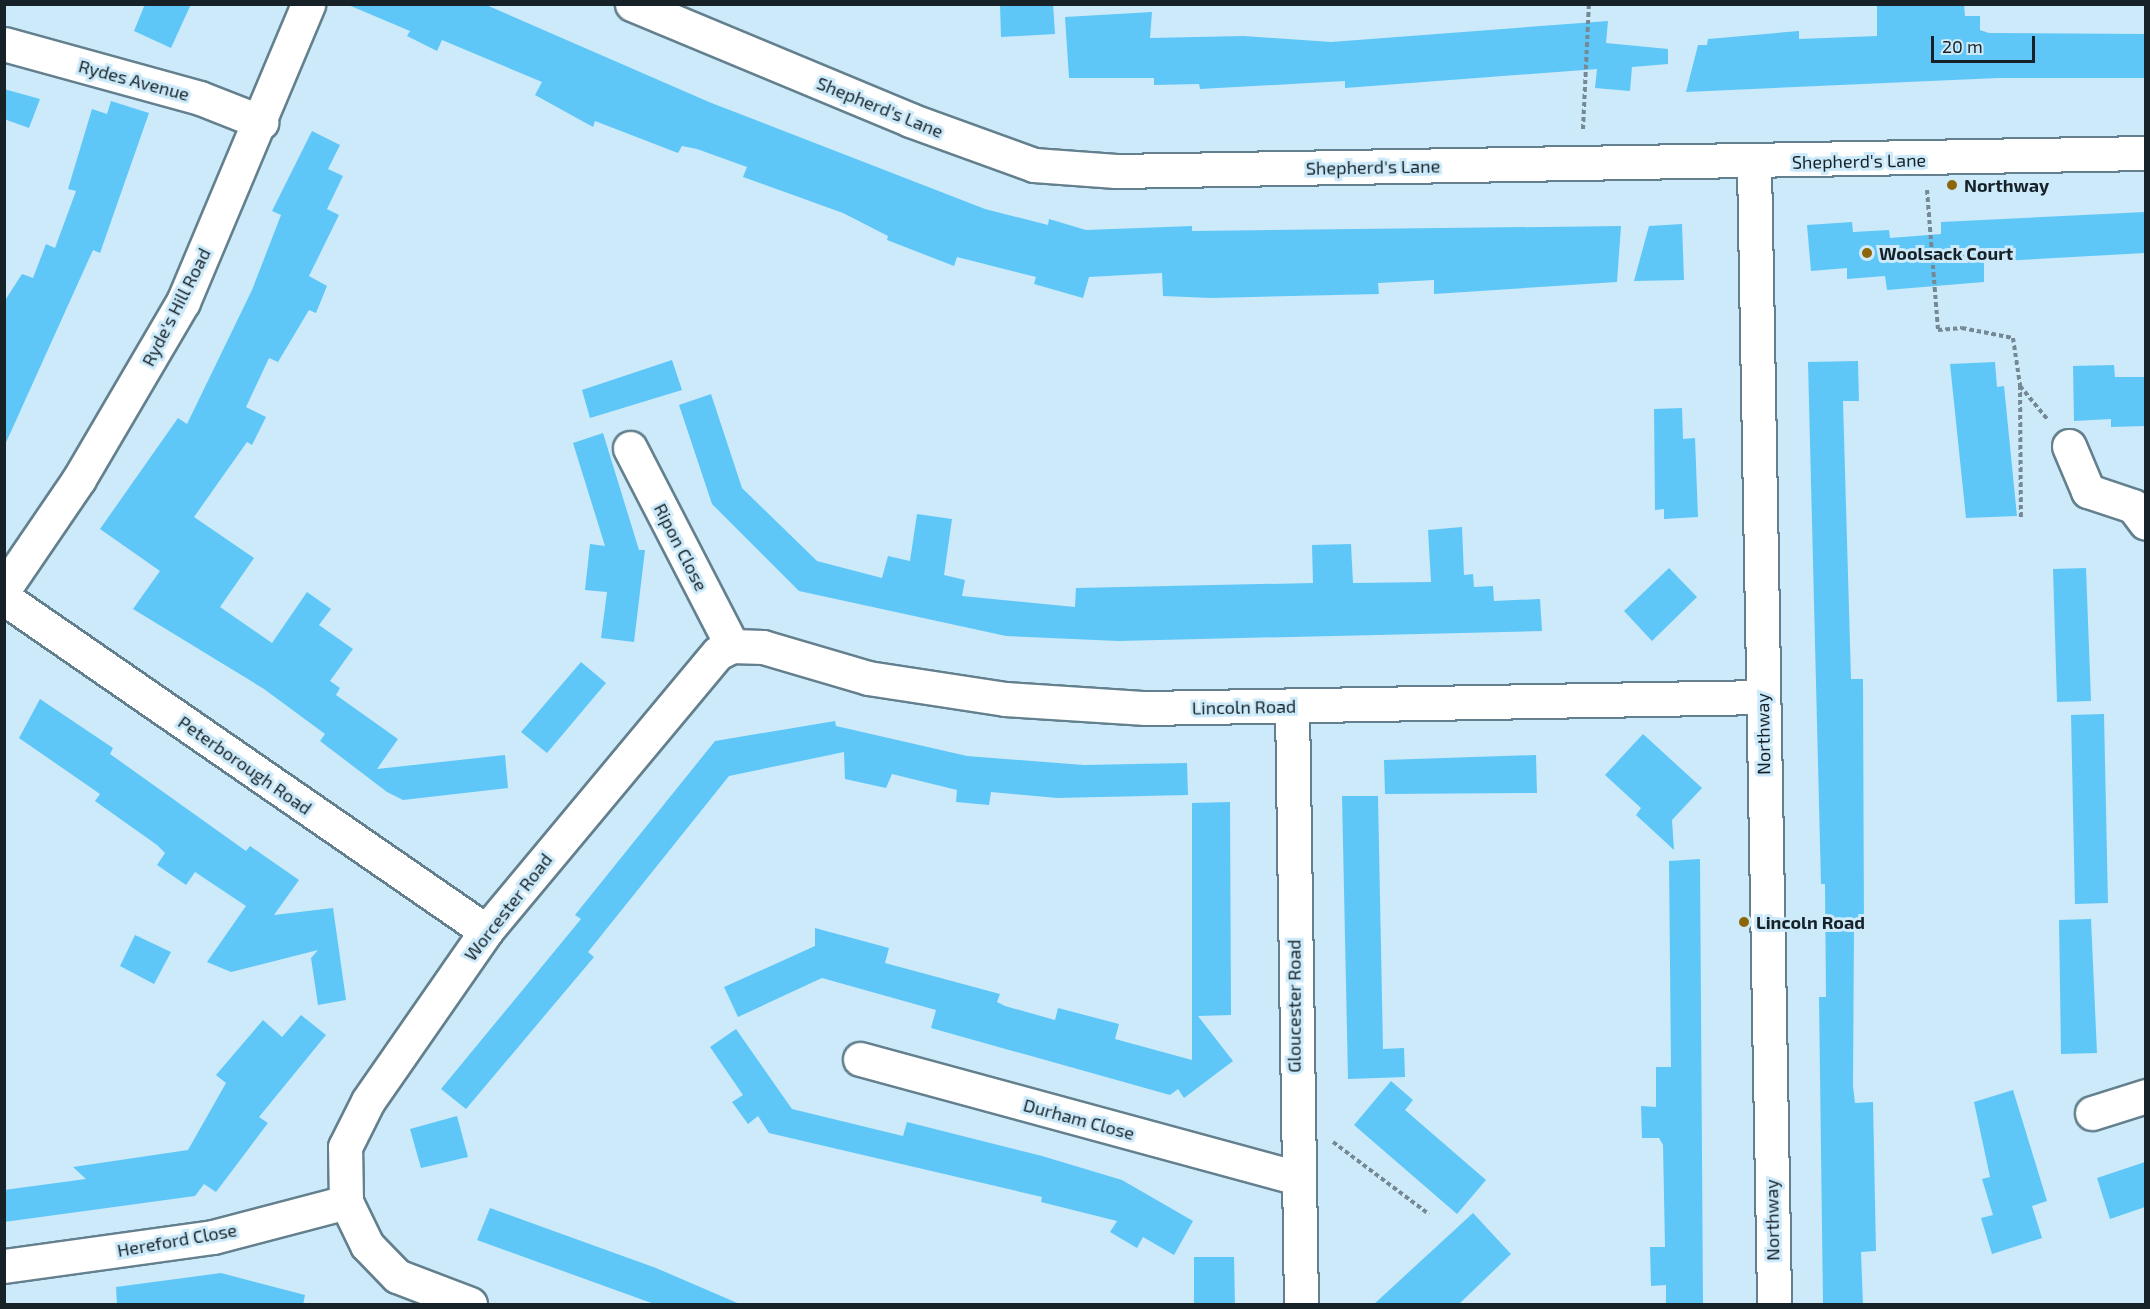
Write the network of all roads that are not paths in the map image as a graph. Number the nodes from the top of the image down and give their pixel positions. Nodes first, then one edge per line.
1 (308, 4) edge
2 (632, 4) edge
3 (4, 44) edge
4 (261, 122) junction
5 (2145, 153) edge
6 (1754, 164) junction
7 (2069, 446) road end
8 (630, 448) dead end
9 (2145, 524) edge
10 (4, 589) edge
11 (4, 598) edge
12 (732, 646) junction
13 (1762, 698) junction
14 (1292, 706) junction
15 (486, 931) junction
16 (860, 1059) dead end
17 (2145, 1096) edge
18 (2092, 1113) dead end
19 (1298, 1178) junction
20 (346, 1202) junction
21 (4, 1266) edge
22 (470, 1305) edge
23 (1301, 1305) edge
24 (1774, 1305) edge

1 - 4 street, Ryde's Hill Road
2 - 6 street, Shepherd's Lane
3 - 4 street, Rydes Avenue
4 - 10 street, Ryde's Hill Road
5 - 6 street, Shepherd's Lane
6 - 13 street, Northway
7 - 9 street
8 - 12 street, Ripon Close
11 - 15 street, Peterborough Road
12 - 14 street, Lincoln Road
12 - 15 street, Worcester Road
13 - 14 street, Lincoln Road
13 - 24 street, Northway
14 - 19 street, Gloucester Road
15 - 20 street, Worcester Road
16 - 19 street, Durham Close
17 - 18 street
19 - 23 street, Gloucester Road
20 - 21 street, Hereford Close
20 - 22 street

